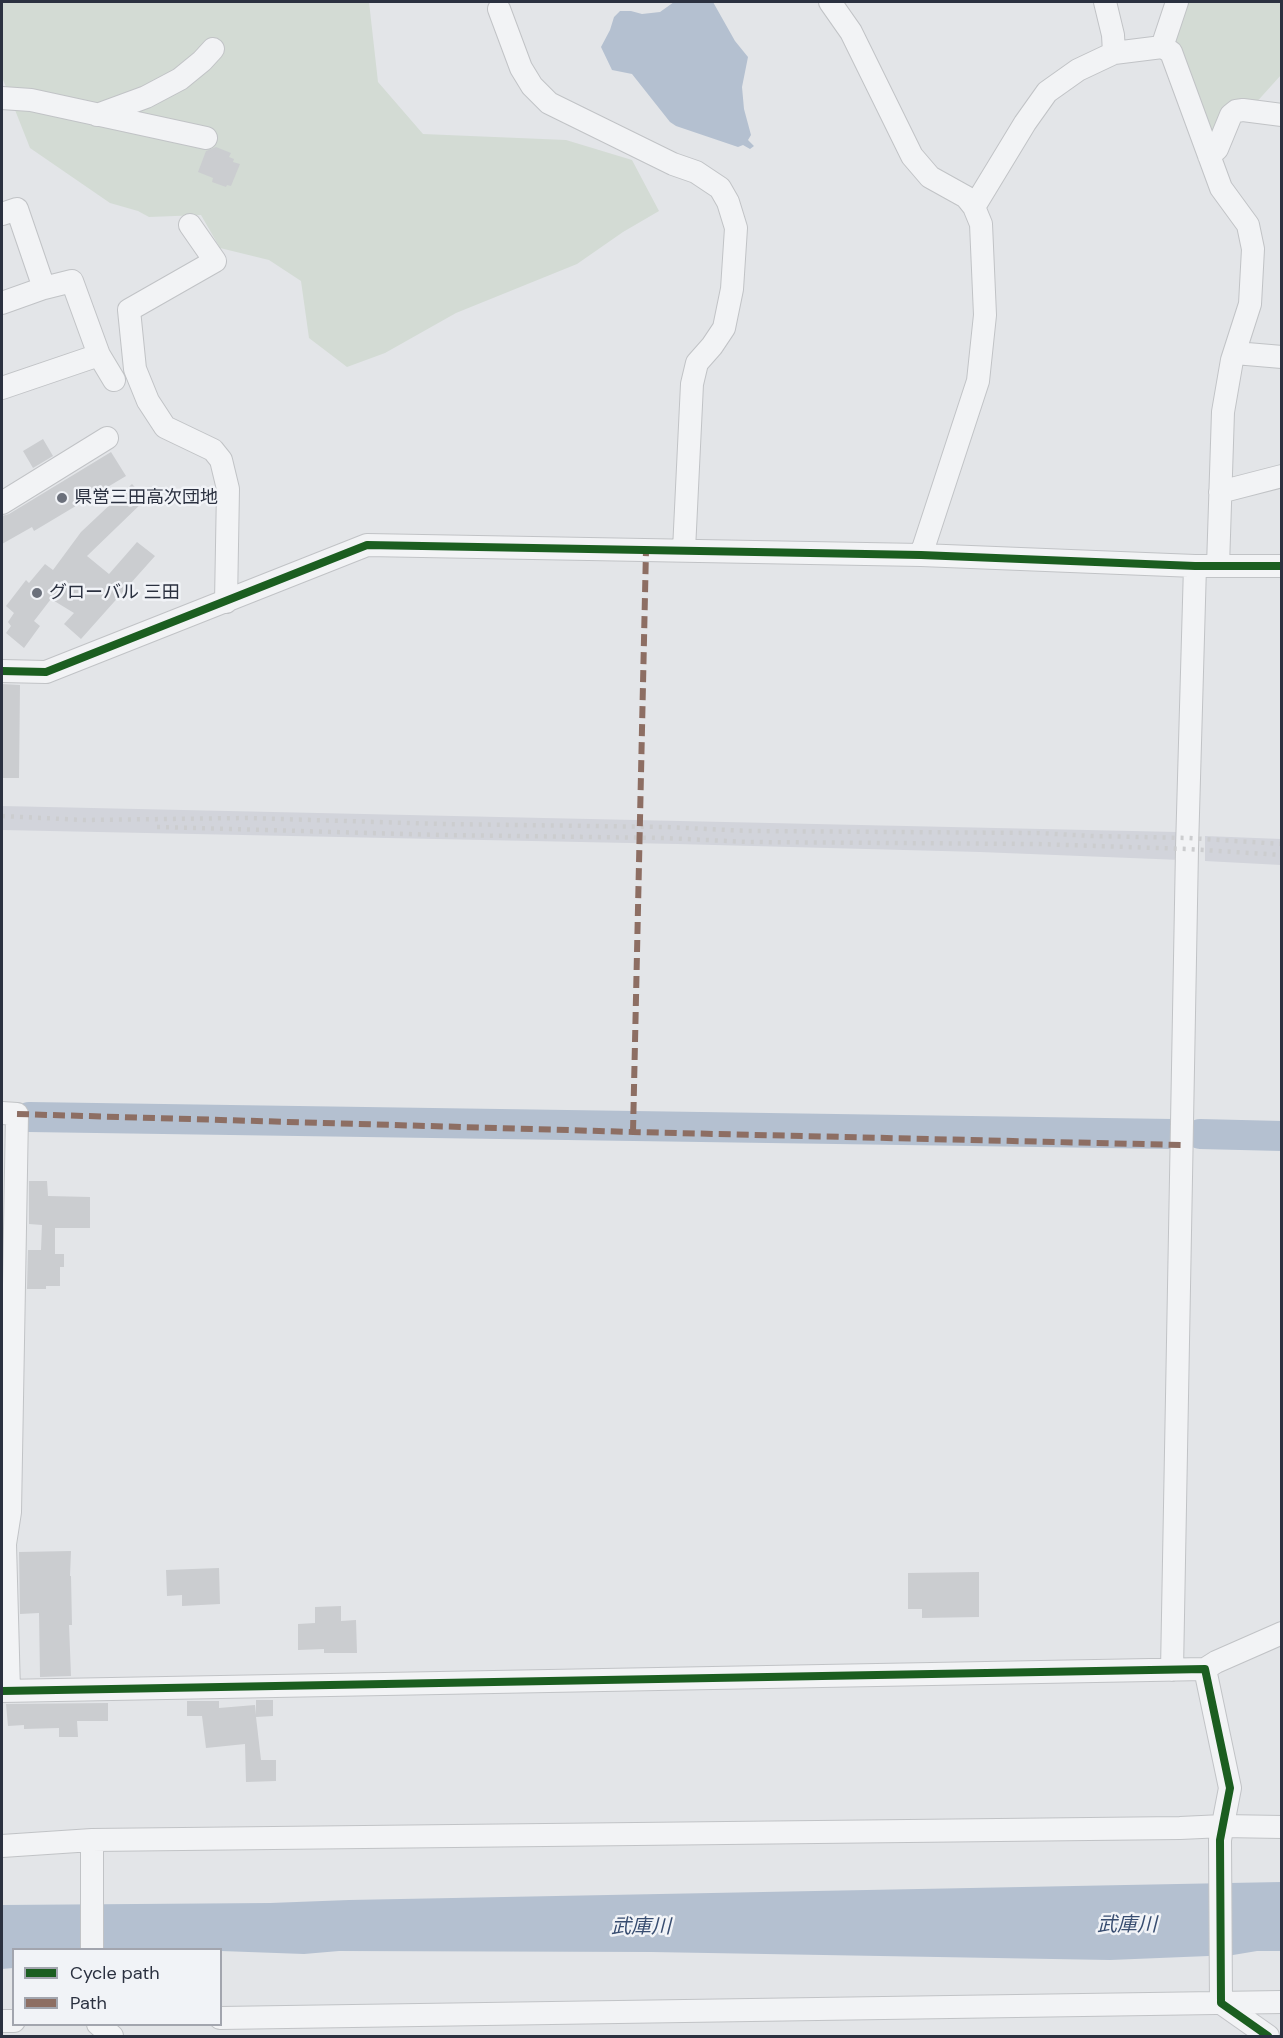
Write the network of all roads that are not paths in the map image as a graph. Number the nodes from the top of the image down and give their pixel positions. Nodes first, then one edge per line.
1 (830, 2) edge
2 (1105, 2) edge
3 (1177, 2) edge
4 (499, 9) dead end
5 (1162, 47) junction
6 (213, 49) dead end
7 (1114, 53) junction
8 (2, 98) edge
9 (1281, 114) edge
10 (98, 115) junction
11 (206, 138) dead end
12 (1209, 156) junction
13 (974, 207) junction
14 (2, 214) edge
15 (190, 225) dead end
16 (44, 288) junction
17 (2, 303) edge
18 (1235, 352) junction
19 (99, 355) junction
20 (1281, 357) edge
21 (114, 380) dead end
22 (2, 388) edge
23 (107, 438) dead end
24 (1281, 477) edge
25 (1220, 492) junction
26 (2, 503) edge
27 (684, 550) junction
28 (921, 555) junction
29 (1194, 566) junction
30 (1218, 566) junction
31 (1281, 566) edge
32 (226, 602) junction
33 (2, 671) edge
34 (2, 1113) edge
35 (1281, 1633) edge
36 (1205, 1669) junction
37 (1172, 1670) junction
38 (5, 1691) edge
39 (1281, 1827) edge
40 (1221, 1833) junction
41 (2, 1846) edge
42 (92, 1847) junction
43 (92, 1948) edge
44 (1221, 1998) junction
45 (1281, 2002) edge
46 (222, 2018) edge
47 (99, 2026) edge
48 (112, 2037) edge
49 (1268, 2037) edge

1 - 13 street
2 - 7 street
3 - 5 street
4 - 27 street
5 - 7 street
5 - 12 street
6 - 10 street
7 - 13 street
8 - 10 street
9 - 12 street
10 - 11 street
12 - 18 street
13 - 28 street
14 - 16 street
15 - 32 street
16 - 17 street
16 - 19 street
18 - 20 street
18 - 25 street
19 - 21 street
19 - 22 street
23 - 26 street
24 - 25 street
25 - 30 street
27 - 28 street
27 - 32 street
28 - 29 street
29 - 30 street
29 - 37 street
30 - 31 street
32 - 33 street
34 - 38 street
35 - 36 street
36 - 37 street
36 - 40 street
37 - 38 street
39 - 40 street
40 - 42 street
40 - 44 street
41 - 42 street
42 - 43 street
44 - 45 street
44 - 46 street
44 - 49 street
47 - 48 street

